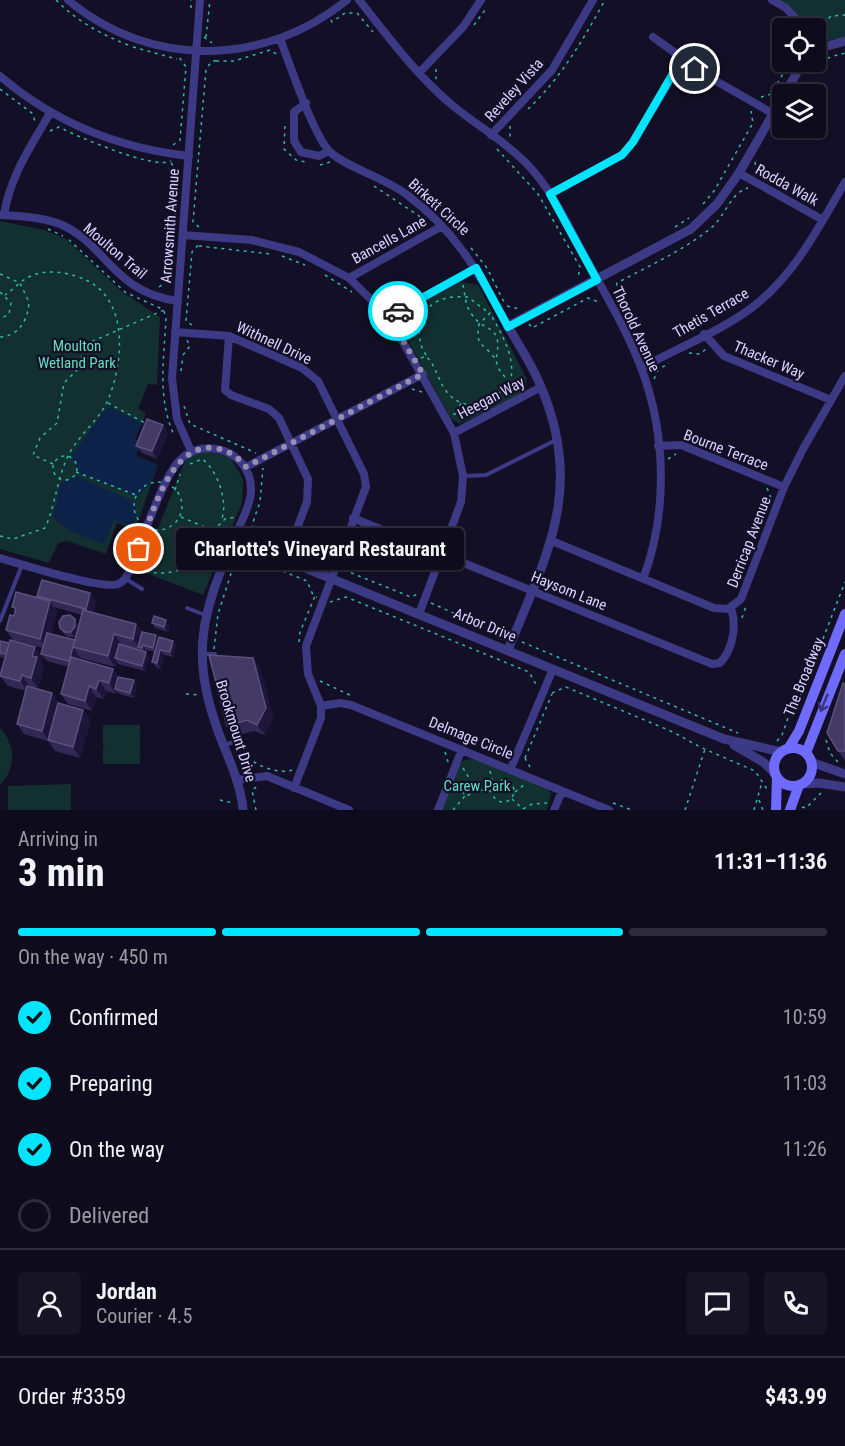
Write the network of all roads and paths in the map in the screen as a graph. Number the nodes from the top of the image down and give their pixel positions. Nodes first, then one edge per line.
1 (68, 0) edge
2 (200, 0) edge
3 (210, 0) edge
4 (347, 0) edge
5 (358, 0) edge
6 (481, 0) edge
7 (593, 0) edge
8 (772, 0) edge
9 (486, 7) dead end
10 (328, 15) junction
11 (845, 15) edge
12 (795, 18) edge
13 (826, 21) edge
14 (471, 29) dead end
15 (197, 37) junction
16 (206, 37) junction
17 (653, 37) dead end
18 (280, 39) junction
19 (379, 39) dead end
20 (845, 41) edge
21 (826, 46) edge
22 (179, 50) junction
23 (216, 52) junction
24 (196, 53) junction
25 (845, 53) edge
26 (826, 60) edge
27 (695, 61) dead end
28 (436, 65) dead end
29 (682, 67) junction
30 (783, 72) edge
31 (419, 73) junction
32 (0, 76) edge
33 (433, 86) junction
34 (0, 89) edge
35 (306, 103) junction
36 (756, 103) junction
37 (50, 112) junction
38 (772, 112) joint
39 (39, 133) junction
40 (491, 135) junction
41 (496, 148) dead end
42 (329, 151) junction
43 (172, 154) junction
44 (189, 156) junction
45 (171, 163) junction
46 (739, 173) junction
47 (845, 182) edge
48 (550, 194) junction
49 (701, 207) dead end
50 (2, 215) edge
51 (694, 215) dead end
52 (823, 220) junction
53 (442, 226) junction
54 (44, 228) dead end
55 (666, 232) dead end
56 (183, 235) junction
57 (201, 236) junction
58 (199, 246) junction
59 (465, 253) junction
60 (583, 263) junction
61 (172, 268) dead end
62 (314, 268) dead end
63 (476, 268) junction
64 (0, 274) edge
65 (324, 274) dead end
66 (459, 277) junction
67 (171, 278) dead end
68 (349, 278) junction
69 (597, 280) junction
70 (578, 281) dead end
71 (20, 283) junction
72 (0, 292) edge
73 (352, 293) dead end
74 (5, 295) junction
75 (465, 297) junction
76 (178, 301) junction
77 (157, 302) junction
78 (404, 308) junction
79 (522, 310) dead end
80 (490, 313) junction
81 (389, 317) junction
82 (0, 319) edge
83 (480, 322) junction
84 (420, 324) junction
85 (508, 327) junction
86 (119, 330) junction
87 (196, 330) dead end
88 (176, 332) junction
89 (704, 334) junction
90 (229, 336) junction
91 (0, 338) edge
92 (183, 356) dead end
93 (426, 356) junction
94 (496, 360) junction
95 (415, 361) junction
96 (641, 368) junction
97 (423, 374) junction
98 (181, 376) dead end
99 (845, 376) edge
100 (510, 381) junction
101 (404, 384) junction
102 (541, 387) junction
103 (425, 394) dead end
104 (522, 397) junction
105 (831, 400) junction
106 (107, 402) junction
107 (461, 403) junction
108 (184, 406) dead end
109 (457, 414) junction
110 (445, 416) junction
111 (336, 419) junction
112 (145, 423) edge
113 (467, 426) junction
114 (454, 433) junction
115 (557, 439) junction
116 (293, 442) junction
117 (658, 446) junction
118 (191, 452) junction
119 (678, 453) dead end
120 (68, 457) junction
121 (260, 460) junction
122 (53, 464) junction
123 (186, 464) dead end
124 (660, 465) junction
125 (183, 466) dead end
126 (246, 467) junction
127 (76, 472) junction
128 (463, 476) junction
129 (59, 479) junction
130 (767, 488) dead end
131 (784, 488) junction
132 (175, 490) dead end
133 (137, 496) dead end
134 (777, 506) junction
135 (180, 517) dead end
136 (353, 518) junction
137 (220, 522) dead end
138 (252, 525) dead end
139 (214, 530) dead end
140 (257, 535) dead end
141 (0, 536) edge
142 (234, 539) junction
143 (212, 540) dead end
144 (552, 541) junction
145 (290, 548) junction
146 (442, 553) junction
147 (248, 557) dead end
148 (0, 558) edge
149 (285, 560) junction
150 (235, 561) dead end
151 (22, 564) junction
152 (335, 566) junction
153 (138, 569) dead end
154 (125, 579) junction
155 (643, 579) junction
156 (330, 580) junction
157 (845, 582) edge
158 (142, 589) dead end
159 (532, 591) junction
160 (420, 596) junction
161 (322, 599) junction
162 (746, 606) dead end
163 (187, 608) dead end
164 (731, 608) junction
165 (419, 614) junction
166 (845, 614) edge
167 (205, 615) junction
168 (0, 621) edge
169 (740, 621) dead end
170 (512, 638) junction
171 (507, 650) junction
172 (215, 654) joint
173 (845, 654) edge
174 (200, 655) junction
175 (553, 669) junction
176 (544, 690) junction
177 (553, 693) junction
178 (321, 706) junction
179 (741, 736) dead end
180 (724, 739) junction
181 (236, 741) joint
182 (224, 745) junction
183 (445, 747) dead end
184 (462, 749) junction
185 (705, 749) junction
186 (767, 750) junction
187 (785, 751) junction
188 (525, 758) dead end
189 (808, 758) junction
190 (248, 760) dead end
191 (763, 762) junction
192 (452, 763) junction
193 (491, 766) dead end
194 (511, 768) junction
195 (445, 771) dead end
196 (268, 772) junction
197 (845, 774) edge
198 (776, 775) junction
199 (762, 778) junction
200 (236, 780) junction
201 (494, 784) junction
202 (456, 785) dead end
203 (801, 785) junction
204 (845, 787) edge
205 (294, 788) junction
206 (477, 790) junction
207 (491, 791) junction
208 (562, 791) junction
209 (466, 796) junction
210 (512, 798) junction
211 (759, 799) junction
212 (555, 808) edge
213 (523, 809) edge
214 (243, 810) edge
215 (256, 810) edge
216 (349, 810) edge
217 (438, 810) edge
218 (453, 810) edge
219 (609, 810) edge
220 (686, 810) edge
221 (754, 810) edge
222 (763, 810) edge
223 (776, 810) edge
224 (790, 810) edge

1 - 22 street
2 - 15 street, Arrowsmith Avenue
3 - 16 path
4 - 10 street
5 - 31 street, Thorold Avenue
6 - 31 street
7 - 40 street, Reveley Vista
8 - 12 street
9 - 14 path
10 - 18 street
10 - 19 path
11 - 13 path
15 - 16 path
15 - 24 street, Arrowsmith Avenue
16 - 23 path
17 - 29 street
18 - 23 street
18 - 35 street
20 - 21 street
22 - 24 street
22 - 43 path
23 - 24 street
23 - 57 path
24 - 44 street, Arrowsmith Avenue
25 - 26 path
27 - 29 path
28 - 33 path
29 - 36 street
29 - 48 street
30 - 36 path
31 - 33 street, Thorold Avenue
32 - 37 street
33 - 40 street, Thorold Avenue
34 - 39 path
35 - 42 street
35 - 42 street
36 - 38 street
36 - 49 path
37 - 39 street
37 - 43 street
38 - 46 street
39 - 45 path
39 - 50 street
40 - 48 street, Thorold Avenue
41 - 60 path
42 - 53 street, Birkett Circle
43 - 44 street
43 - 45 path
44 - 56 street, Arrowsmith Avenue
45 - 61 path
46 - 52 street, Rodda Walk
46 - 69 street
47 - 52 street, Thetis Terrace
48 - 60 street, Thorold Avenue
50 - 77 street, Moulton Trail
51 - 55 path
52 - 89 street, Thetis Terrace
53 - 59 street, Birkett Circle
53 - 68 street, Bancells Lane
54 - 77 path
56 - 57 street
56 - 76 street, Arrowsmith Avenue
57 - 58 path
57 - 68 street
58 - 62 path
58 - 87 path
59 - 63 street, Birkett Circle
59 - 79 path
60 - 69 street, Thorold Avenue
60 - 70 path
63 - 66 street
63 - 85 street, Birkett Circle
64 - 71 path
65 - 73 path
66 - 75 path
66 - 78 street
67 - 77 path
68 - 81 street
69 - 85 street
69 - 96 street, Thorold Avenue
71 - 74 path
71 - 86 path
71 - 91 path
72 - 74 path
74 - 82 path
75 - 80 path
75 - 83 path
75 - 84 path
76 - 77 street, Moulton Trail
76 - 88 street, Arrowsmith Avenue
77 - 86 path
78 - 81 street
78 - 84 path
80 - 83 path
80 - 100 path
81 - 95 street
83 - 94 path
83 - 94 path
84 - 93 path
85 - 102 street, Birkett Circle
86 - 106 path
86 - 122 path
88 - 90 street, Withnell Drive
88 - 118 street, Arrowsmith Avenue
89 - 96 street, Thetis Terrace
89 - 105 street, Thacker Way
90 - 111 street, Withnell Drive
90 - 116 street
92 - 98 path
93 - 95 path
93 - 107 path
94 - 100 path
95 - 97 street
96 - 117 street, Thorold Avenue
97 - 101 street
97 - 110 street
99 - 105 street, Derricap Avenue
100 - 104 path
100 - 107 path
101 - 103 path
101 - 111 street
102 - 104 street, Heegan Way
102 - 115 street, Birkett Circle
104 - 113 street, Heegan Way
105 - 131 street, Derricap Avenue
106 - 112 path
106 - 120 path
107 - 109 path
108 - 121 path
109 - 110 path
109 - 113 path
110 - 114 street
111 - 116 street
111 - 136 street, Withnell Drive
113 - 114 street, Heegan Way
114 - 128 street
115 - 128 lane
115 - 144 street, Birkett Circle
116 - 121 street
116 - 145 street
117 - 124 street, Thorold Avenue
117 - 131 street, Bourne Terrace
118 - 126 street
118 - 154 street
119 - 124 path
120 - 122 path
120 - 127 path
120 - 129 path
121 - 126 street
121 - 138 path
122 - 129 path
123 - 137 path
124 - 155 street, Thorold Avenue
125 - 132 path
126 - 142 street, Brookmount Drive
127 - 129 path
127 - 133 path
128 - 146 street
129 - 141 path
130 - 134 path
131 - 134 street, Derricap Avenue
134 - 164 street, Derricap Avenue
135 - 139 path
136 - 146 street, Haysom Lane
136 - 152 street, Withnell Drive
140 - 145 path
142 - 149 street, Arbor Drive
142 - 167 street, Brookmount Drive
143 - 153 path
144 - 155 street, Derricap Avenue
144 - 159 street, Birkett Circle
145 - 149 street
145 - 152 path
146 - 159 street, Haysom Lane
146 - 160 street
147 - 161 path
148 - 151 street
149 - 156 street, Arbor Drive
150 - 172 path
151 - 154 street
151 - 168 lane
152 - 156 street, Withnell Drive
152 - 160 path
154 - 158 lane
155 - 164 street, Derricap Avenue
156 - 161 street, Withnell Drive
156 - 165 street, Arbor Drive
157 - 186 path
159 - 164 street, Haysom Lane
159 - 170 street, Birkett Circle
160 - 165 street
160 - 170 path
161 - 176 path
161 - 178 street, Withnell Drive
162 - 169 path
163 - 167 lane
165 - 171 street, Arbor Drive
166 - 187 main road, The Broadway
167 - 174 street, Brookmount Drive
170 - 171 street, Birkett Circle
170 - 179 path
171 - 175 street, Arbor Drive
172 - 174 lane
173 -> 189 main road, The Broadway
174 - 182 street, Brookmount Drive
175 - 176 street
175 - 180 street, Arbor Drive
176 - 177 path
176 - 194 street
177 - 185 path
177 - 188 path
178 - 184 street, Delmage Circle
178 - 205 street
180 - 186 street
180 - 191 street
181 - 182 lane
181 - 190 path
182 - 200 street, Brookmount Drive
183 - 192 path
184 - 192 street
184 - 194 street, Delmage Circle
185 - 199 path
185 - 220 path
186 - 187 street
187 - 189 main road
187 - 198 main road
189 - 197 street
189 - 203 main road
191 - 198 street
191 - 199 path
192 - 195 path
192 - 206 path
192 - 217 street
193 - 201 path
194 - 208 street, Delmage Circle
196 - 200 street
196 - 205 street
196 - 215 path
198 - 203 main road
198 - 223 main road
199 - 211 path
200 - 214 street, Brookmount Drive
201 - 207 path
201 - 210 path
202 - 209 path
203 - 204 street
203 - 224 main road
205 - 216 street
206 - 207 path
206 - 209 path
207 - 210 path
208 - 212 street
208 - 219 street, Delmage Circle
209 - 218 path
210 - 213 path
211 - 221 path
211 - 222 path
212 - 213 path

